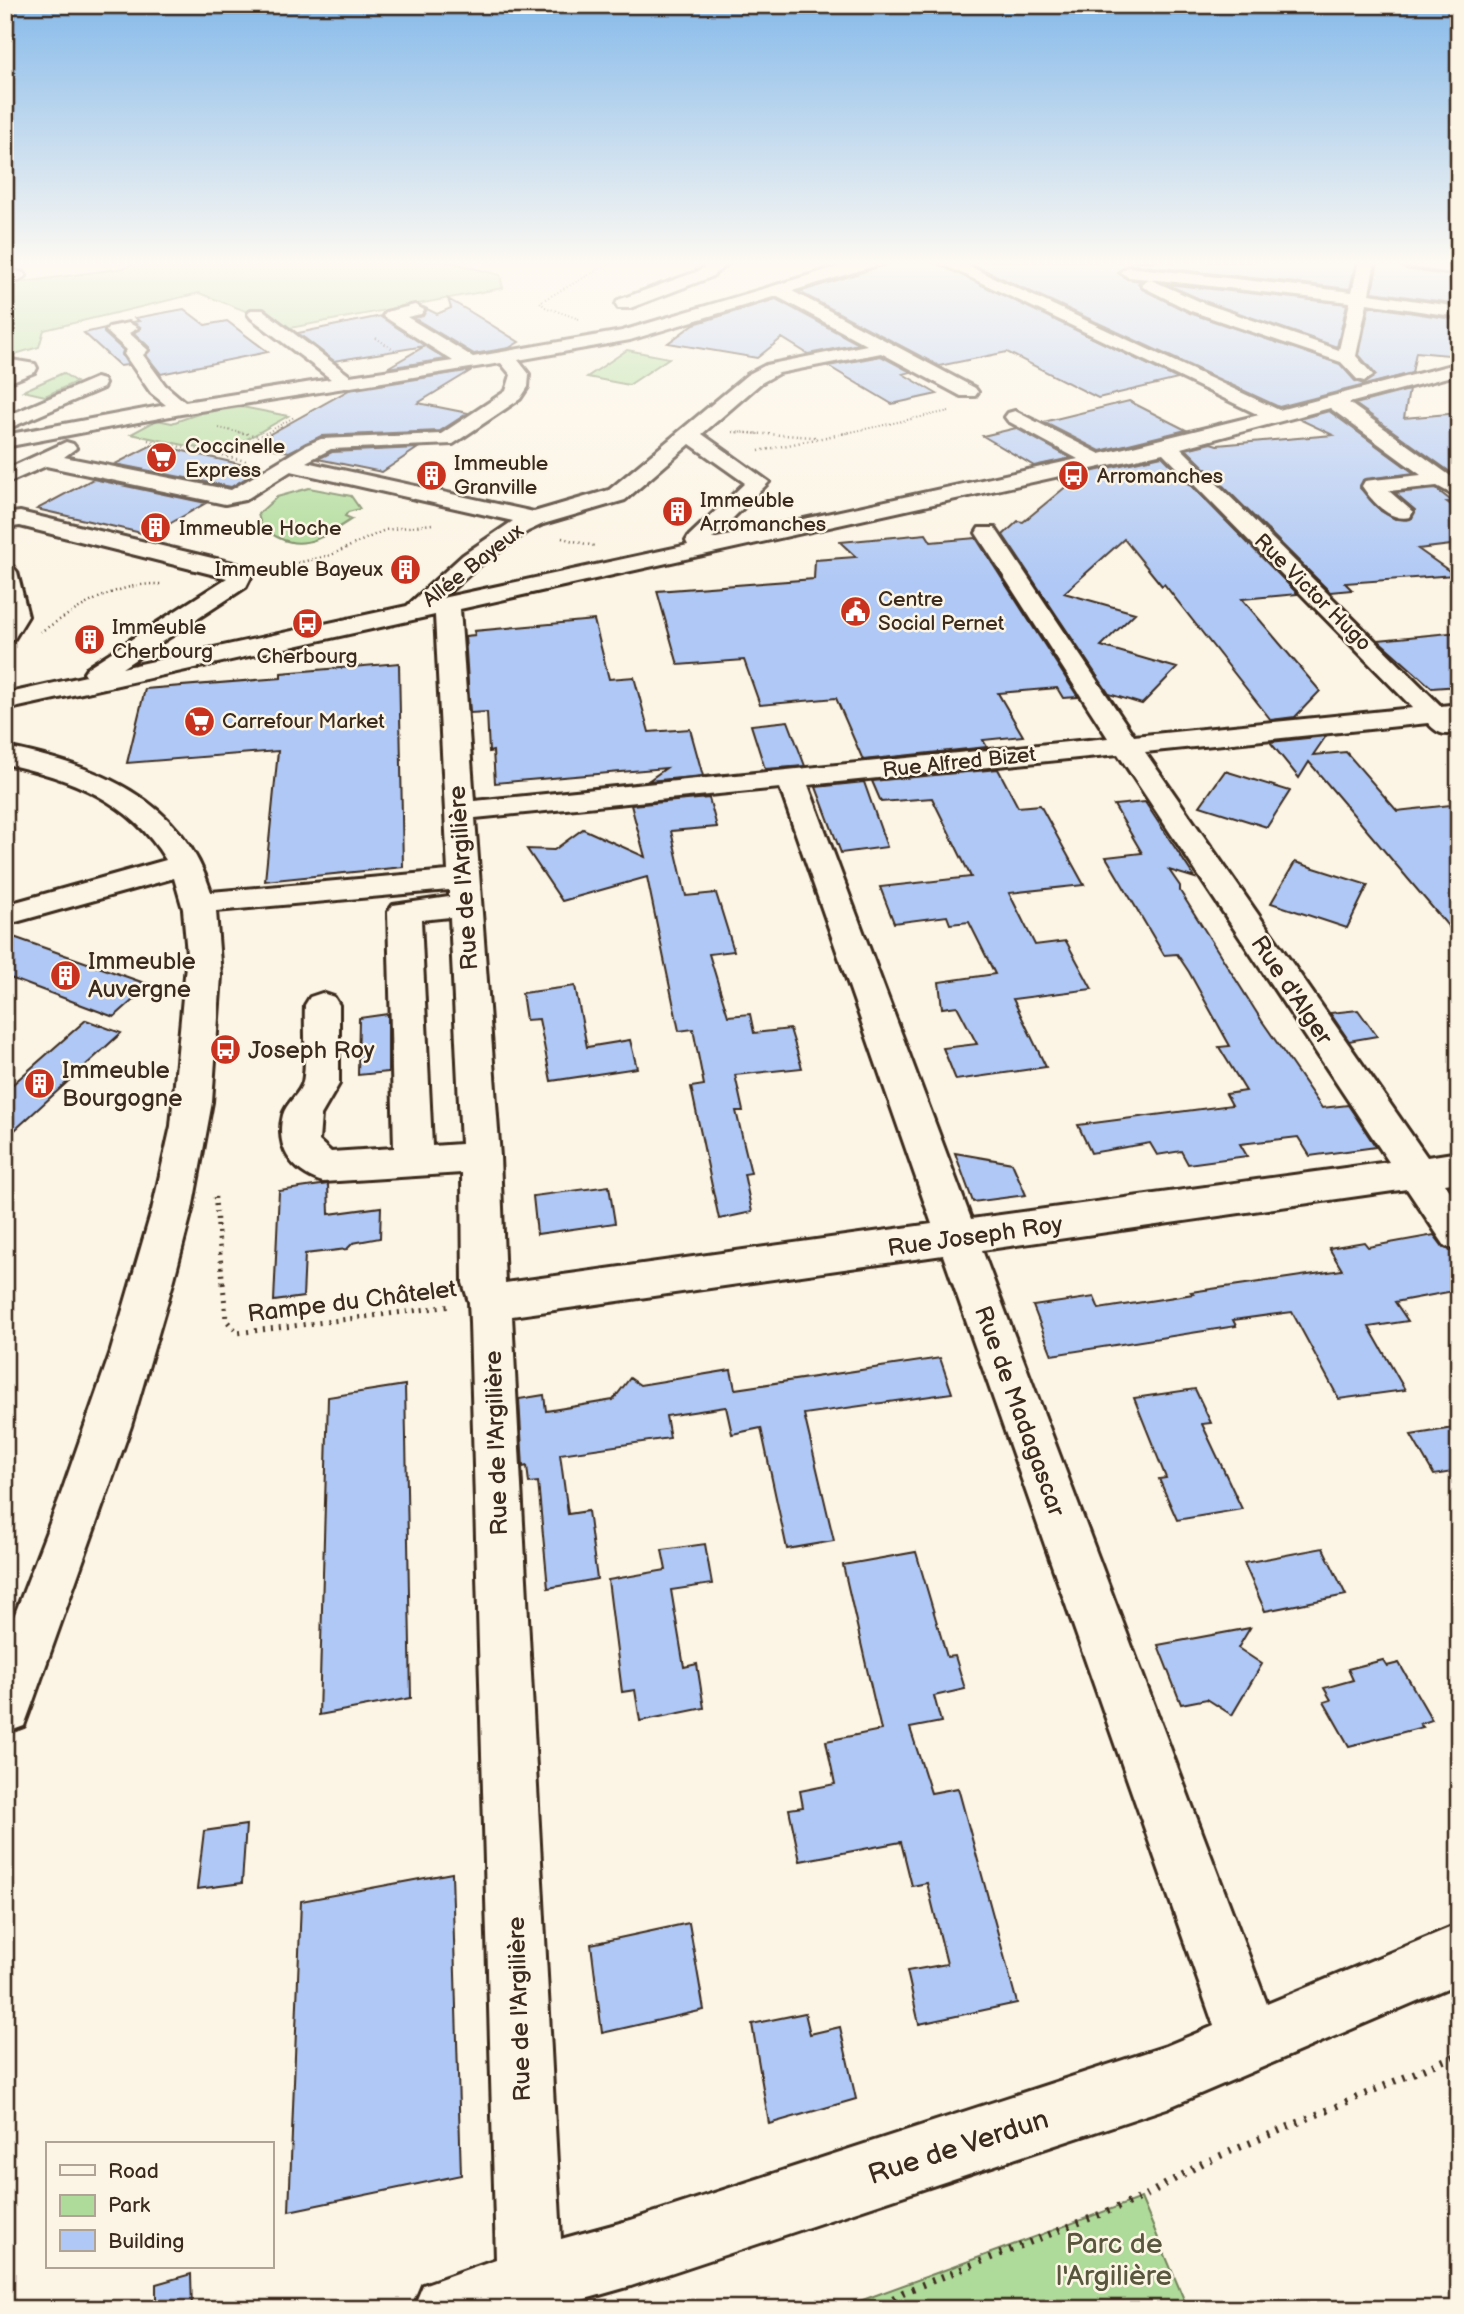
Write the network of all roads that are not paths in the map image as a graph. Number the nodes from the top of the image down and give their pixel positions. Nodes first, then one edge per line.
1 (26, 369) edge
2 (76, 369) edge
3 (144, 369) edge
4 (328, 369) edge
5 (433, 369) edge
6 (516, 369) edge
7 (773, 369) edge
8 (925, 369) edge
9 (1175, 369) edge
10 (1358, 369) edge
11 (1455, 369) edge
12 (5, 378) edge
13 (346, 383) junction
14 (1383, 388) junction
15 (968, 392) dead end
16 (1436, 394) dead end
17 (116, 402) junction
18 (1334, 402) junction
19 (181, 408) junction
20 (1015, 417) dead end
21 (1278, 417) junction
22 (5, 424) edge
23 (695, 431) junction
24 (5, 441) edge
25 (1167, 446) junction
26 (43, 459) junction
27 (1099, 461) junction
28 (288, 464) junction
29 (1353, 471) dead end
30 (5, 478) edge
31 (1373, 485) junction
32 (1450, 485) edge
33 (1402, 512) dead end
34 (5, 521) edge
35 (525, 523) junction
36 (987, 533) dead end
37 (702, 548) junction
38 (5, 572) edge
39 (430, 610) junction
40 (14, 631) edge
41 (96, 682) junction
42 (1447, 713) edge
43 (12, 738) edge
44 (1459, 739) edge
45 (1126, 745) junction
46 (791, 778) junction
47 (459, 811) junction
48 (184, 865) junction
49 (464, 892) junction
50 (198, 903) junction
51 (5, 915) edge
52 (322, 1005) dead end
53 (481, 1157) junction
54 (414, 1162) junction
55 (1459, 1167) edge
56 (1417, 1173) junction
57 (1459, 1235) edge
58 (958, 1239) junction
59 (490, 1302) junction
60 (5, 1707) edge
61 (1459, 1953) edge
62 (1252, 2042) junction
63 (530, 2281) junction
64 (447, 2309) edge

1 - 12 street
2 - 17 street
3 - 19 street
4 - 13 street
5 - 13 street
6 - 28 street
7 - 23 street
8 - 15 street
9 - 21 street
10 - 14 street
11 - 14 street
13 - 19 street
14 - 16 street
14 - 18 street
17 - 19 street
17 - 22 street
17 - 24 street
17 - 26 street
18 - 21 street
18 - 32 street
20 - 27 street
21 - 25 street
23 - 35 street
23 - 37 street
25 - 27 street
25 - 42 street, Rue Victor Hugo
26 - 28 street
26 - 30 street
27 - 37 street
28 - 35 street
29 - 31 street
31 - 32 street
31 - 33 street
34 - 41 street
35 - 39 street, Allée Bayeux
36 - 45 street, Rue d'Alger
37 - 39 street
38 - 40 street
39 - 41 street
39 - 47 street, Rue de l'Argilière
41 - 43 street
42 - 44 street, Rue Victor Hugo
42 - 45 street, Rue Alfred Bizet
43 - 48 street
45 - 46 street, Rue Alfred Bizet
45 - 56 street, Rue d'Alger
46 - 47 street, Rue Alfred Bizet
46 - 58 street, Rue de Madagascar
47 - 49 street, Rue de l'Argilière
48 - 50 street
48 - 51 street
49 - 50 street
49 - 53 street, Rue de l'Argilière
49 - 54 street
50 - 60 street
52 - 54 street
53 - 54 street
53 - 59 street, Rue de l'Argilière
55 - 56 street, Rue Joseph Roy
56 - 57 street, Rue d'Alger
56 - 58 street, Rue Joseph Roy
58 - 59 street, Rue Joseph Roy
58 - 62 street, Rue de Madagascar
59 - 63 street, Rue de l'Argilière
61 - 62 street, Rue de Verdun
62 - 63 street, Rue de Verdun
63 - 64 street, Rue de Verdun

